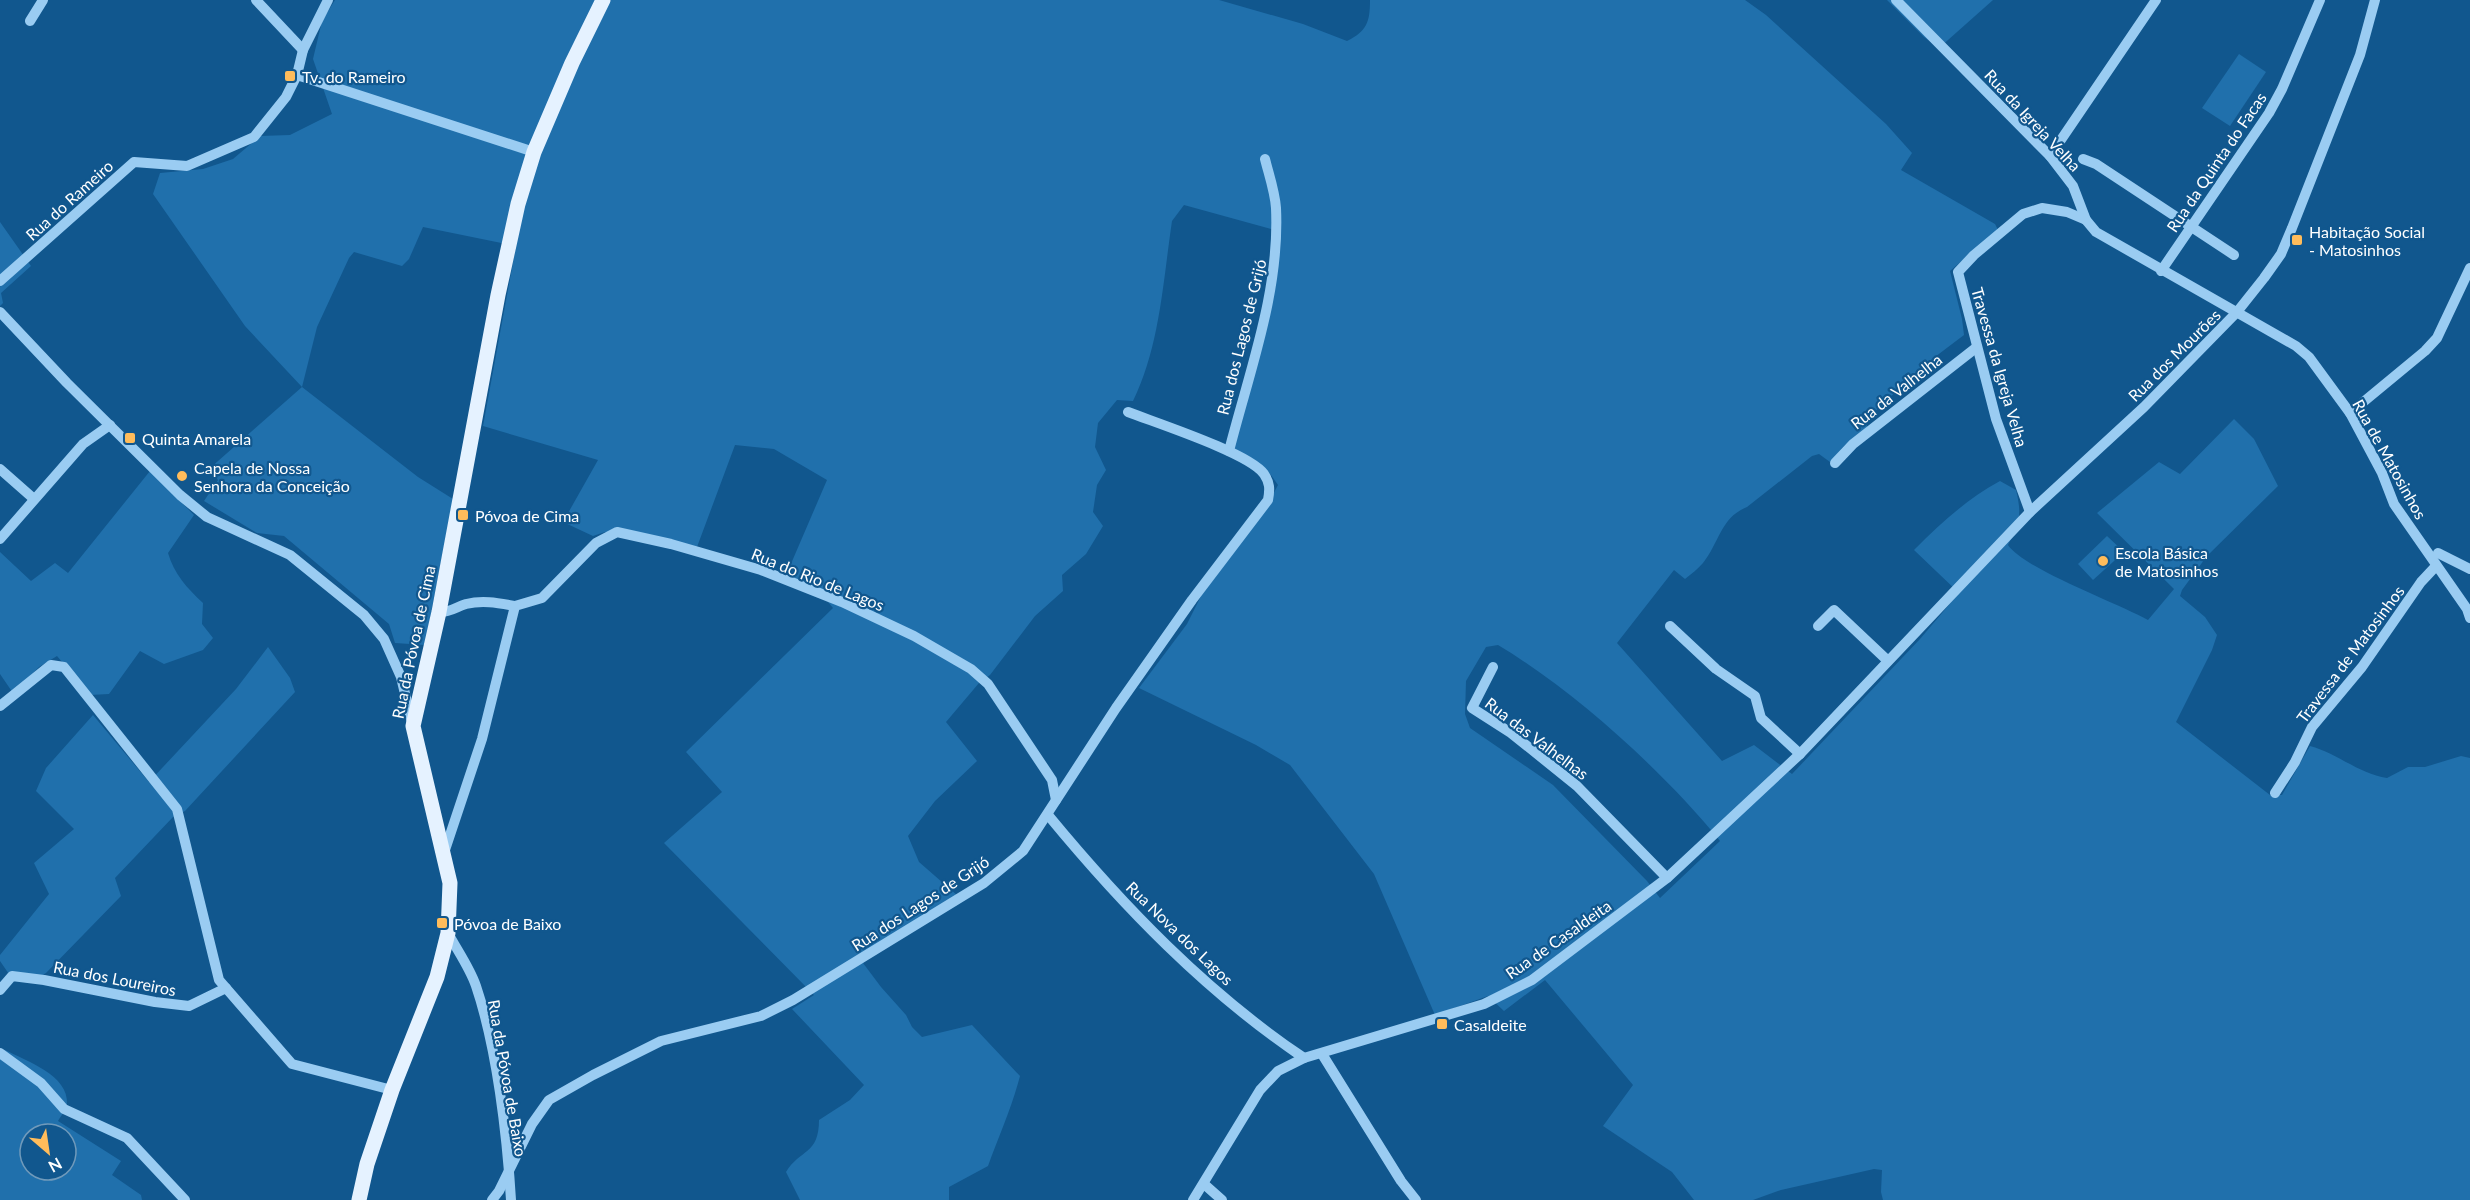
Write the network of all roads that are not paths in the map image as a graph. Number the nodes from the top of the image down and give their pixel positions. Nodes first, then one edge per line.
1 (43, 0) edge
2 (256, 0) edge
3 (328, 0) edge
4 (603, 0) edge
5 (1896, 0) edge
6 (2156, 0) edge
7 (2320, 0) edge
8 (2375, 0) edge
9 (30, 21) dead end
10 (303, 50) junction
11 (297, 75) junction
12 (534, 152) junction
13 (2050, 156) junction
14 (1265, 159) dead end
15 (2083, 159) dead end
16 (2086, 220) junction
17 (2191, 227) junction
18 (2234, 255) dead end
19 (2470, 268) edge
20 (2161, 271) junction
21 (0, 281) edge
22 (0, 312) edge
23 (2237, 312) junction
24 (1977, 346) junction
25 (1128, 412) dead end
26 (2350, 413) junction
27 (110, 425) junction
28 (1229, 451) junction
29 (1835, 462) dead end
30 (0, 470) edge
31 (34, 499) junction
32 (2030, 512) junction
33 (0, 539) edge
34 (2438, 553) dead end
35 (2436, 566) junction
36 (2470, 569) edge
37 (515, 606) junction
38 (439, 612) junction
39 (2470, 618) edge
40 (1670, 626) dead end
41 (1818, 626) dead end
42 (1887, 660) junction
43 (1493, 667) dead end
44 (0, 706) edge
45 (413, 726) junction
46 (1800, 754) junction
47 (2275, 793) dead end
48 (1056, 800) junction
49 (1048, 815) junction
50 (443, 857) junction
51 (1667, 878) junction
52 (448, 933) junction
53 (226, 988) junction
54 (0, 990) edge
55 (0, 1053) edge
56 (1322, 1054) junction
57 (1304, 1058) junction
58 (392, 1090) junction
59 (509, 1171) junction
60 (1204, 1184) junction
61 (185, 1200) edge
62 (359, 1200) edge
63 (492, 1200) edge
64 (511, 1200) edge
65 (1193, 1200) edge
66 (1222, 1200) edge
67 (1416, 1200) edge

1 - 9 street
2 - 10 street
3 - 10 street, Rua do Rameiro
4 - 12 main road, Rua da Póvoa de Cima
5 - 13 street, Rua da Igreja Velha
6 - 13 street
7 - 17 street, Rua da Quinta do Facas
8 - 23 street, Rua dos Mourões
10 - 11 street, Rua do Rameiro
11 - 12 street
11 - 21 street, Rua do Rameiro
12 - 38 main road, Rua da Póvoa de Cima
13 - 16 street, Rua da Igreja Velha
14 - 28 street, Rua dos Lagos de Grijó
15 - 17 street
16 - 20 street, Rua da Igreja Velha
16 - 24 street, Travessa da Igreja Velha
17 - 18 street
17 - 20 street, Rua da Quinta do Facas
19 - 26 street
20 - 23 street, Rua da Igreja Velha
22 - 27 street
23 - 26 street, Rua de Matosinhos
23 - 32 street, Rua dos Mourões
24 - 29 street, Rua da Valhelha
24 - 32 street, Travessa da Igreja Velha
25 - 28 street, Rua dos Lagos de Grijó
26 - 35 street, Rua de Matosinhos
27 - 31 street
27 - 45 street
28 - 48 street, Rua dos Lagos de Grijó
30 - 31 street
31 - 33 street
32 - 42 street, Rua dos Mourões
34 - 36 street
35 - 39 street, Rua de Matosinhos
35 - 47 street, Travessa de Matosinhos
37 - 38 street, Rua do Rio de Lagos
37 - 48 street, Rua do Rio de Lagos
37 - 50 street
38 - 45 main road, Rua da Póvoa de Cima
40 - 46 street
41 - 42 street
42 - 46 street, Rua de Casaldeita
43 - 51 street, Rua das Valhelhas
44 - 53 street
45 - 50 main road, Rua da Póvoa de Cima
46 - 51 street, Rua de Casaldeita
48 - 49 street, Rua dos Lagos de Grijó
49 - 57 street, Rua Nova dos Lagos
49 - 59 street, Rua dos Lagos de Grijó
50 - 52 main road, Rua da Póvoa de Cima
51 - 56 street, Rua de Casaldeita
52 - 58 main road, Rua da Póvoa de Cima
52 - 59 street, Rua da Póvoa de Baixo
53 - 54 street, Rua dos Loureiros
53 - 58 street
55 - 61 street
56 - 57 street, Rua de Casaldeita
56 - 67 street
57 - 60 street, Rua de Casaldeita
58 - 62 main road, Rua da Póvoa de Cima
59 - 63 street, Rua dos Lagos de Grijó
59 - 64 street, Rua da Póvoa de Baixo
60 - 65 street, Rua de Casaldeita
60 - 66 street

